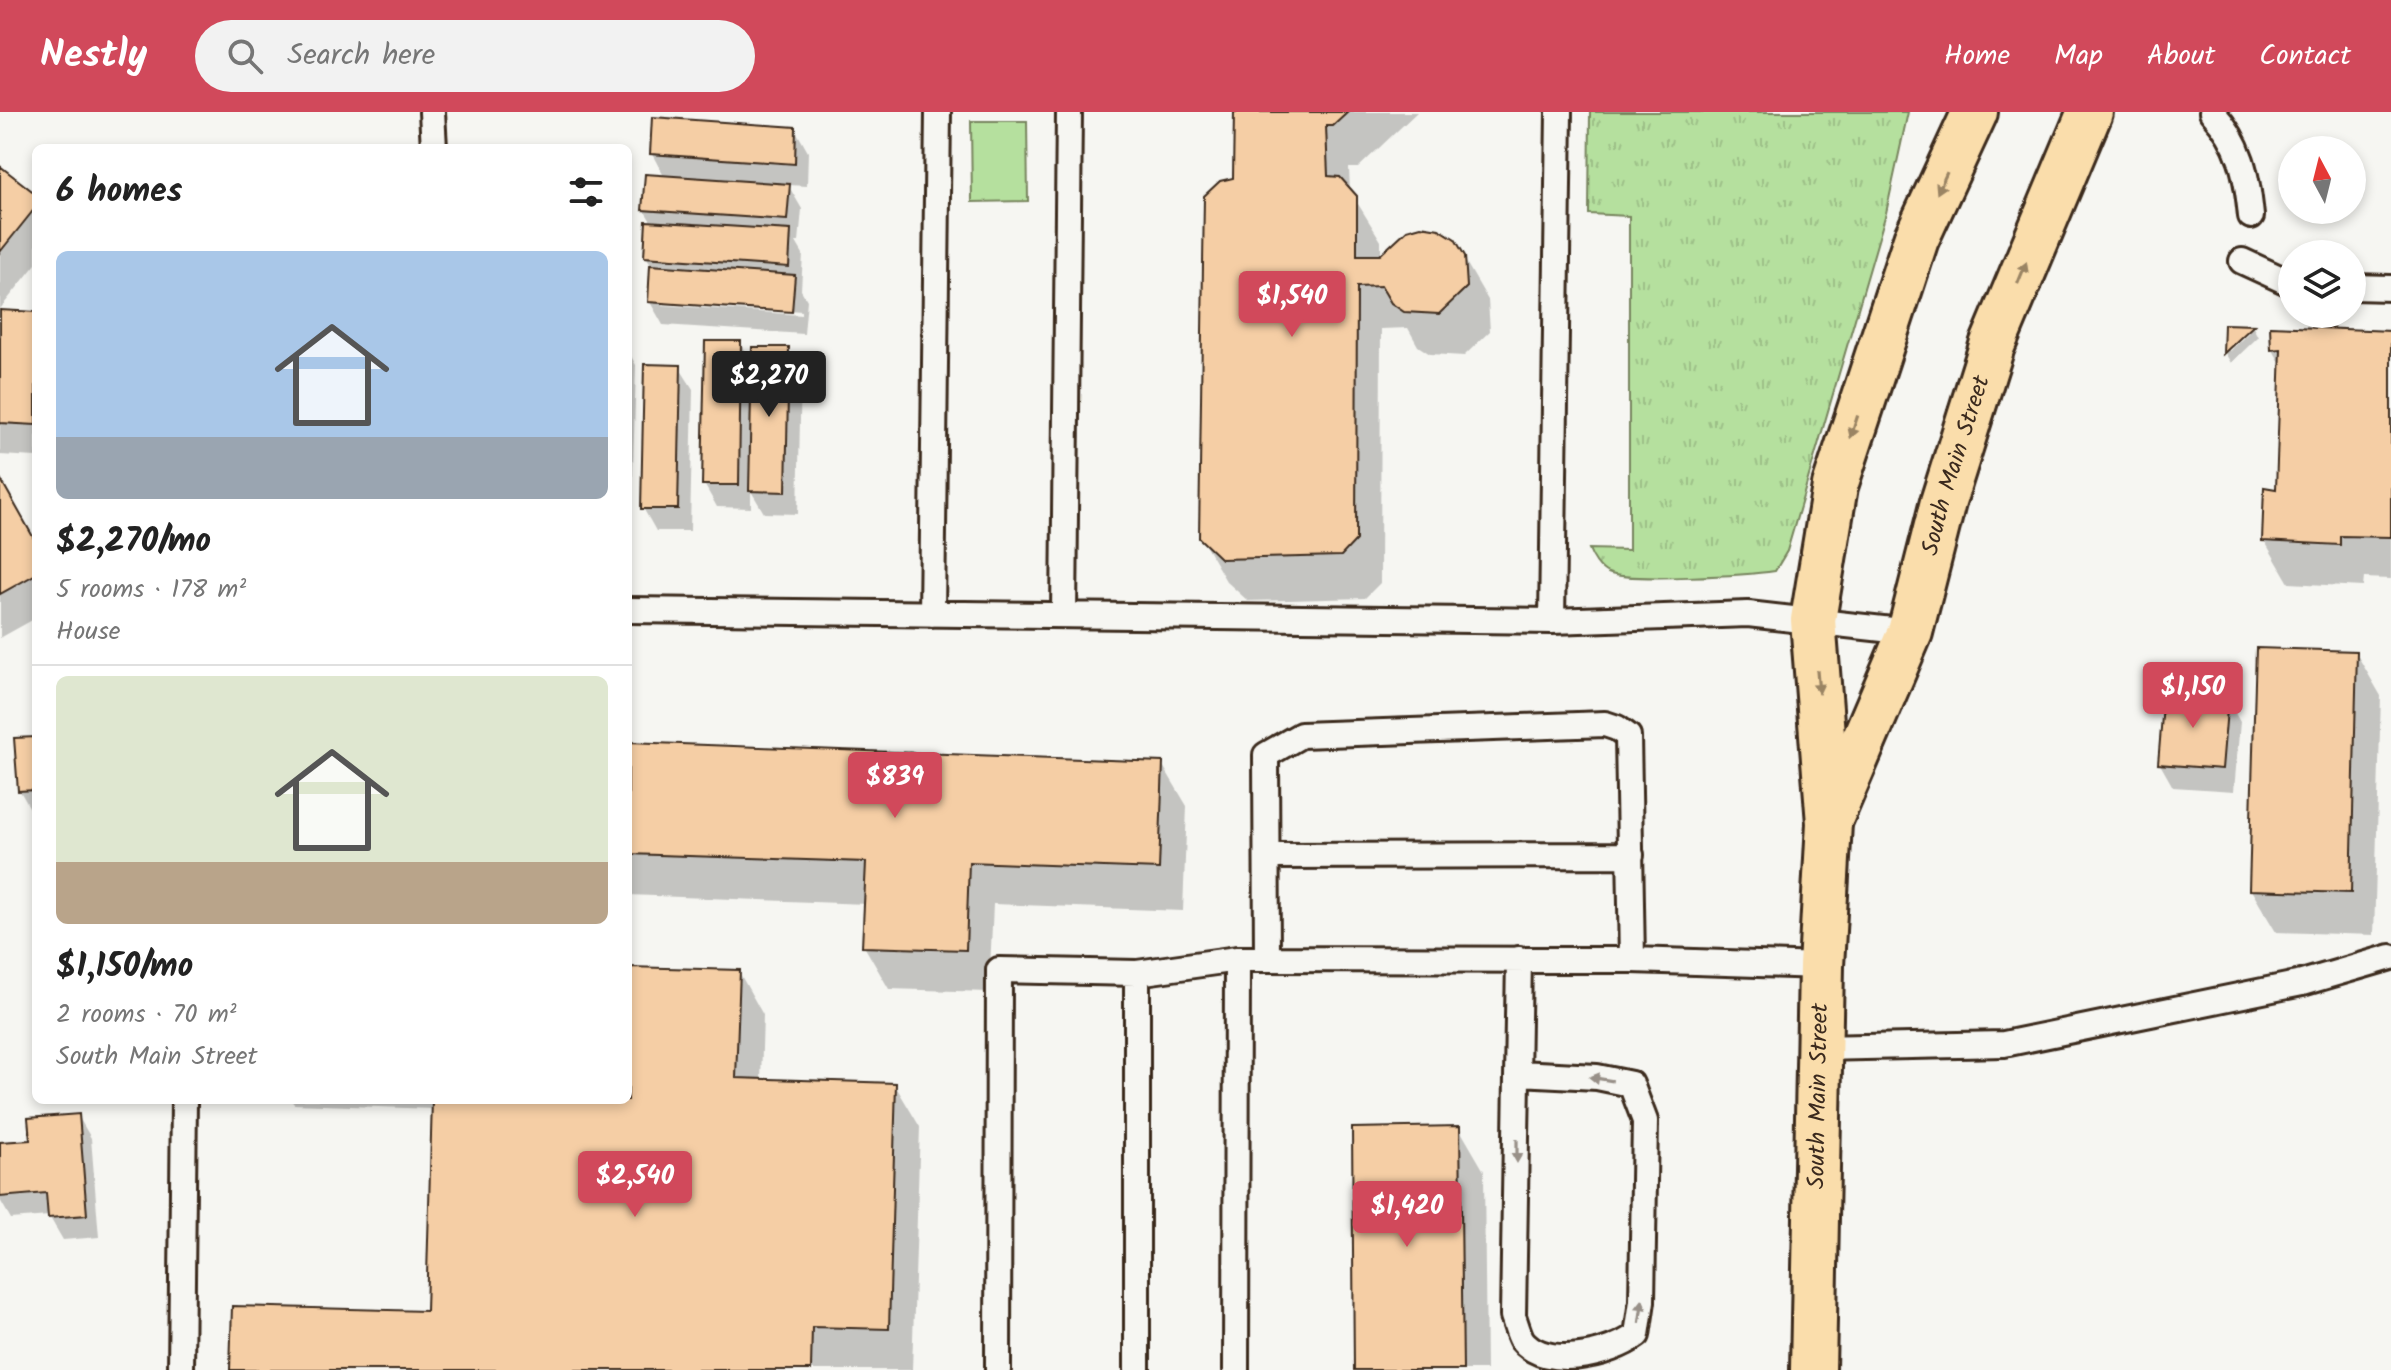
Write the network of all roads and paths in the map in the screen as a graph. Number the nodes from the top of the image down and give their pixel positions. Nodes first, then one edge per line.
1 (432, 112) edge
2 (938, 112) edge
3 (1069, 112) edge
4 (1559, 112) edge
5 (1975, 112) edge
6 (2090, 112) edge
7 (2212, 112) edge
8 (434, 144) edge
9 (2251, 216) dead end
10 (2242, 261) dead end
11 (2278, 278) edge
12 (2366, 287) edge
13 (2391, 288) edge
14 (632, 610) edge
15 (932, 614) junction
16 (1064, 615) junction
17 (1813, 620) junction
18 (1552, 621) junction
19 (1910, 632) junction
20 (1829, 823) junction
21 (1631, 855) junction
22 (1267, 856) junction
23 (2391, 957) edge
24 (1237, 959) junction
25 (1267, 959) junction
26 (1519, 959) junction
27 (1632, 960) junction
28 (1821, 966) junction
29 (1137, 973) junction
30 (1819, 1048) junction
31 (1518, 1073) junction
32 (184, 1104) edge
33 (181, 1370) edge
34 (998, 1370) edge
35 (1137, 1370) edge
36 (1236, 1370) edge
37 (1813, 1370) edge

1 - 8 lane
2 - 15 lane
3 - 16 lane
4 - 18 lane
5 -> 17 main road, South Main Street
19 -> 6 main road, South Main Street
7 - 9 lane
10 - 11 lane
12 - 13 lane
14 - 15 lane
15 - 16 lane
16 - 18 lane
17 - 18 lane
17 - 19 lane
17 -> 20 main road, South Main Street
19 - 20 main road, South Main Street
20 - 28 main road, South Main Street
21 - 22 lane
21 - 22 lane
21 - 27 lane
22 - 25 lane
23 - 30 lane
24 - 25 lane
24 - 29 lane
24 - 36 lane
25 - 26 lane
26 - 27 lane
26 - 31 lane
27 - 28 lane
28 - 30 main road, South Main Street
29 - 34 lane
29 - 35 lane
30 - 37 main road, South Main Street
31 -> 31 lane
32 - 33 lane

